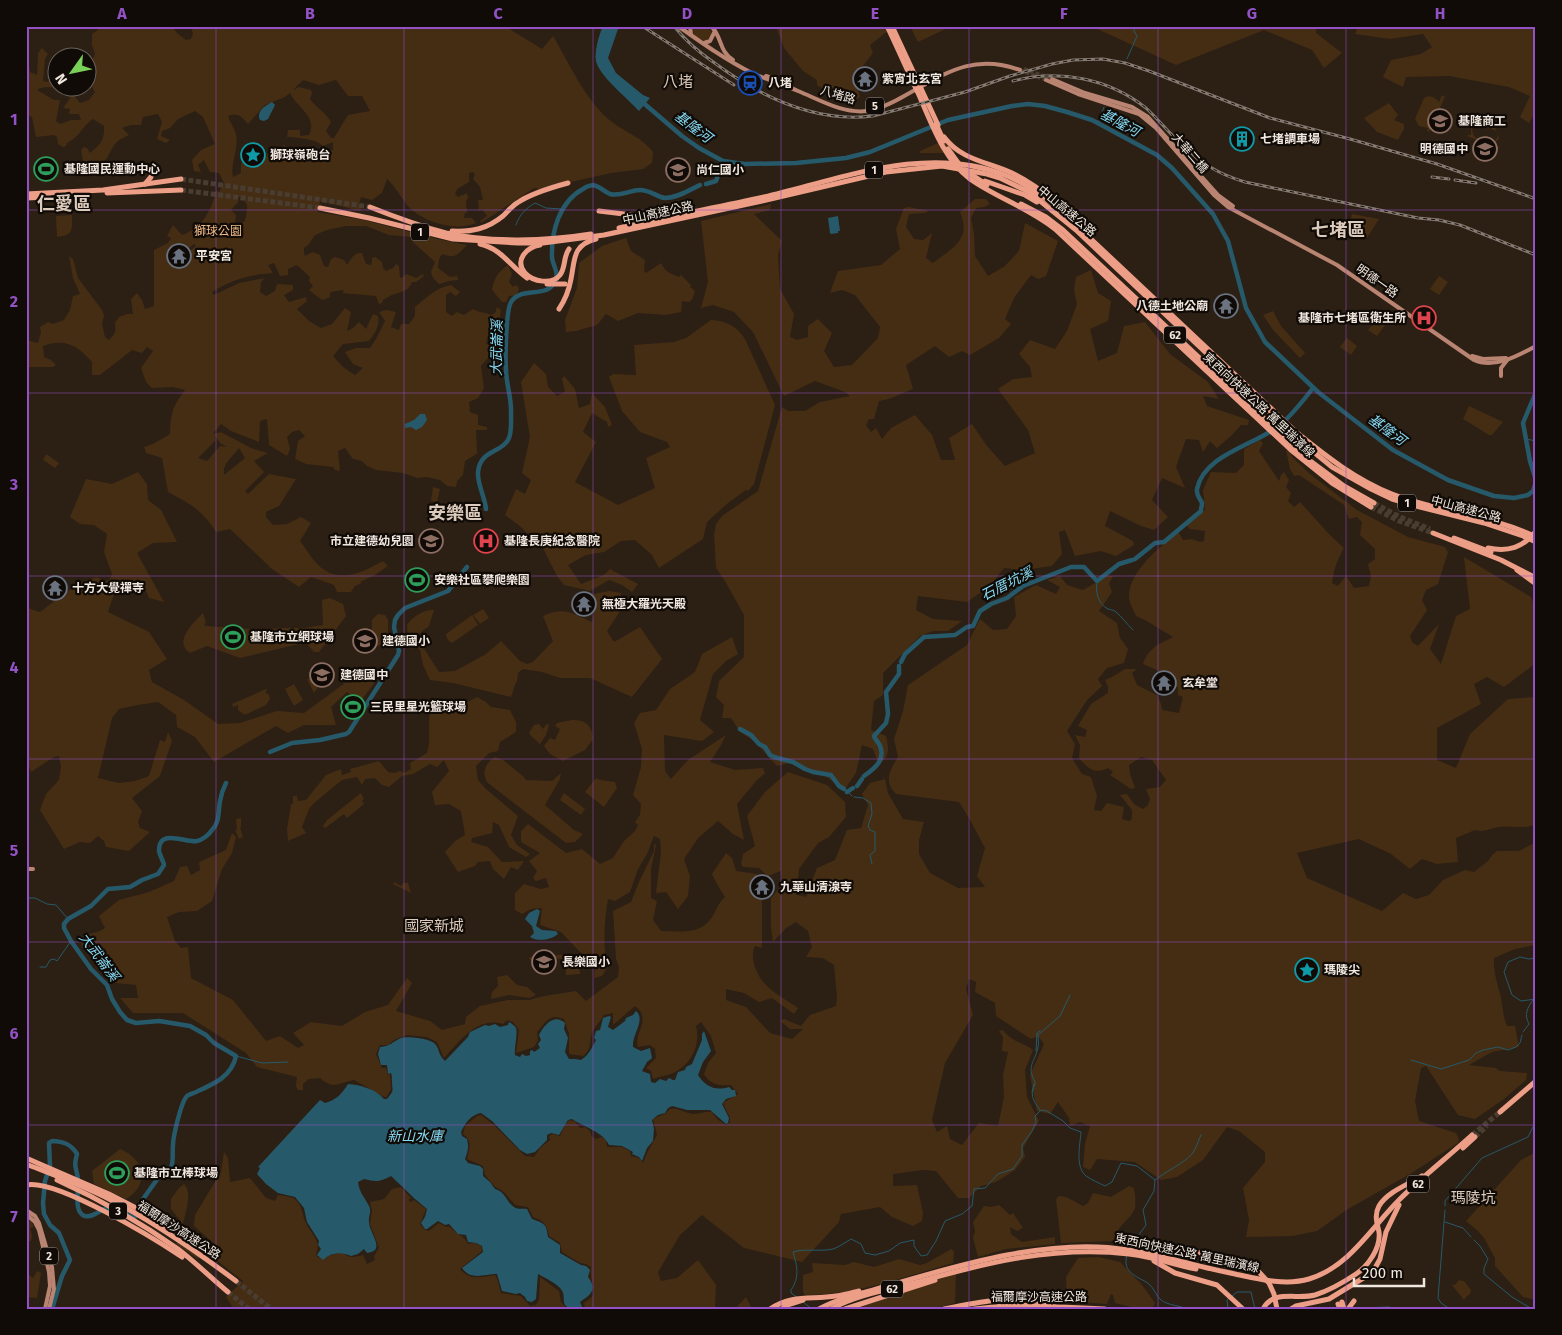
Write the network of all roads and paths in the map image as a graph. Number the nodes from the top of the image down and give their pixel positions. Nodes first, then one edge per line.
1 (678, 26) edge
2 (690, 26) edge
3 (711, 26) edge
4 (890, 27) edge
5 (715, 31) junction
6 (691, 35) junction
7 (703, 43) junction
8 (1022, 70) tunnel mouth
9 (755, 73) junction
10 (1052, 79) tunnel mouth
11 (1046, 80) tunnel mouth
12 (151, 177) dead end
13 (181, 179) tunnel mouth
14 (567, 184) dead end
15 (146, 188) junction
16 (181, 190) tunnel mouth
17 (1211, 190) junction
18 (26, 196) edge
19 (370, 207) tunnel mouth
20 (1022, 207) junction
21 (320, 208) tunnel mouth
22 (599, 211) dead end
23 (662, 219) junction
24 (1075, 223) junction
25 (406, 225) junction
26 (640, 227) junction
27 (429, 228) junction
28 (1076, 230) junction
29 (570, 239) junction
30 (473, 242) junction
31 (543, 242) junction
32 (569, 249) dead end
33 (548, 283) junction
34 (565, 284) dead end
35 (559, 309) dead end
36 (1536, 345) edge
37 (1508, 359) junction
38 (1501, 376) dead end
39 (1269, 409) junction
40 (1294, 433) junction
41 (1372, 505) tunnel mouth
42 (1536, 531) edge
43 (1434, 532) tunnel mouth
44 (1442, 535) junction
45 (1536, 537) edge
46 (1536, 542) edge
47 (1476, 546) junction
48 (1494, 556) junction
49 (1536, 574) edge
50 (1536, 578) edge
51 (1536, 584) edge
52 (26, 869) edge
53 (33, 869) dead end
54 (1536, 1081) edge
55 (1536, 1086) edge
56 (1522, 1095) junction
57 (1500, 1113) tunnel mouth
58 (1473, 1136) tunnel mouth
59 (1468, 1141) junction
60 (1447, 1158) junction
61 (27, 1162) edge
62 (26, 1178) edge
63 (26, 1185) edge
64 (1399, 1205) junction
65 (26, 1210) edge
66 (26, 1214) edge
67 (156, 1240) junction
68 (1120, 1248) junction
69 (1094, 1249) junction
70 (1149, 1258) junction
71 (1170, 1261) junction
72 (984, 1262) junction
73 (202, 1270) junction
74 (1214, 1271) junction
75 (954, 1272) junction
76 (227, 1275) junction
77 (236, 1281) tunnel mouth
78 (904, 1281) junction
79 (219, 1284) junction
80 (228, 1292) tunnel mouth
81 (816, 1297) junction
82 (1354, 1301) dead end
83 (1340, 1305) edge
84 (1051, 1306) junction
85 (47, 1309) edge
86 (770, 1309) edge
87 (782, 1309) edge
88 (819, 1309) edge
89 (831, 1309) edge
90 (844, 1309) edge
91 (944, 1309) edge
92 (974, 1309) edge
93 (1105, 1309) edge
94 (1243, 1309) edge
95 (1263, 1309) edge
96 (1277, 1309) edge
97 (1291, 1309) edge
98 (1344, 1309) edge
99 (1348, 1309) edge

1 - 6 main road, 八堵路 / 5
2 - 6 main road
3 - 5 main road, 八堵路 / 5
4 - 20 highway, 東西向快速公路 萬里瑞濱線 / 62
4 - 20 highway, 東西向快速公路 萬里瑞濱線 / 62
4 - 24 highway
4 - 28 highway
5 - 7 main road
5 - 9 main road, 八堵路 / 5
6 - 7 main road, 八堵路 / 5
7 - 9 main road, 八堵路 / 5
8 - 9 main road, 八堵路 / 5
10 - 17 main road
11 - 17 main road, 大華二橋
12 - 15 highway
13 - 15 highway
14 - 27 highway
15 - 16 highway
15 - 18 highway
15 - 18 highway
17 - 37 main road, 明德一路
19 - 25 highway, 中山高速公路 / 1
20 - 41 highway, 東西向快速公路 萬里瑞濱線 / 62
21 - 25 highway, 中山高速公路 / 1
22 - 23 highway
23 - 24 highway, 中山高速公路 / 1
23 - 29 highway, 中山高速公路 / 1
24 - 39 highway, 中山高速公路 / 1
25 - 27 highway, 中山高速公路 / 1
25 - 30 highway, 中山高速公路 / 1
26 - 28 highway, 中山高速公路 / 1
26 - 29 highway, 中山高速公路 / 1
26 - 35 highway
27 - 31 highway, 中山高速公路 / 1
28 - 39 highway, 中山高速公路 / 1
29 - 31 highway, 中山高速公路 / 1
30 - 31 highway, 中山高速公路 / 1
30 - 33 highway
31 - 33 highway
32 - 33 highway
33 - 34 highway
36 - 37 main road, 明德一路
37 - 38 main road
39 - 40 highway, 中山高速公路 / 1
40 - 45 highway, 中山高速公路 / 1
40 - 46 highway, 中山高速公路 / 1
42 - 47 highway
43 - 44 highway
44 - 47 highway
44 - 48 highway
47 - 48 highway
48 - 49 highway
48 - 50 highway
48 - 51 highway
52 - 53 main road
54 - 56 highway
55 - 56 highway
56 - 57 highway
58 - 59 highway, 東西向快速公路 萬里瑞濱線 / 62
59 - 60 highway, 東西向快速公路 萬里瑞濱線 / 62
59 - 64 highway, 東西向快速公路 萬里瑞濱線 / 62
60 - 74 highway, 東西向快速公路 萬里瑞濱線 / 62
60 - 95 highway
61 - 73 highway, 福爾摩沙高速公路 / 3
61 - 76 highway, 福爾摩沙高速公路
62 - 67 highway
63 - 67 highway
64 - 74 highway, 東西向快速公路 萬里瑞濱線 / 62
64 - 97 highway
65 - 85 main road, 2
66 - 85 main road, 2
67 - 73 highway
68 - 69 highway, 東西向快速公路 萬里瑞濱線 / 62
68 - 71 highway, 東西向快速公路 萬里瑞濱線 / 62
68 - 96 highway
69 - 70 highway, 東西向快速公路 萬里瑞濱線 / 62
69 - 72 highway, 東西向快速公路 萬里瑞濱線 / 62
70 - 71 highway, 東西向快速公路 萬里瑞濱線 / 62
70 - 94 highway
71 - 74 highway, 東西向快速公路 萬里瑞濱線 / 62
72 - 75 highway, 東西向快速公路 萬里瑞濱線 / 62
72 - 78 highway, 東西向快速公路 萬里瑞濱線 / 62
73 - 79 highway, 福爾摩沙高速公路 / 3
75 - 89 highway, 東西向快速公路 萬里瑞濱線 / 62
75 - 90 highway
76 - 77 highway, 福爾摩沙高速公路
76 - 79 highway
78 - 81 highway
78 - 88 highway, 東西向快速公路 萬里瑞濱線 / 62
79 - 80 highway, 福爾摩沙高速公路 / 3
81 - 86 highway
81 - 87 highway
82 - 99 highway
83 - 98 highway
84 - 91 highway
84 - 92 highway, 福爾摩沙高速公路
84 - 93 highway, 福爾摩沙高速公路

